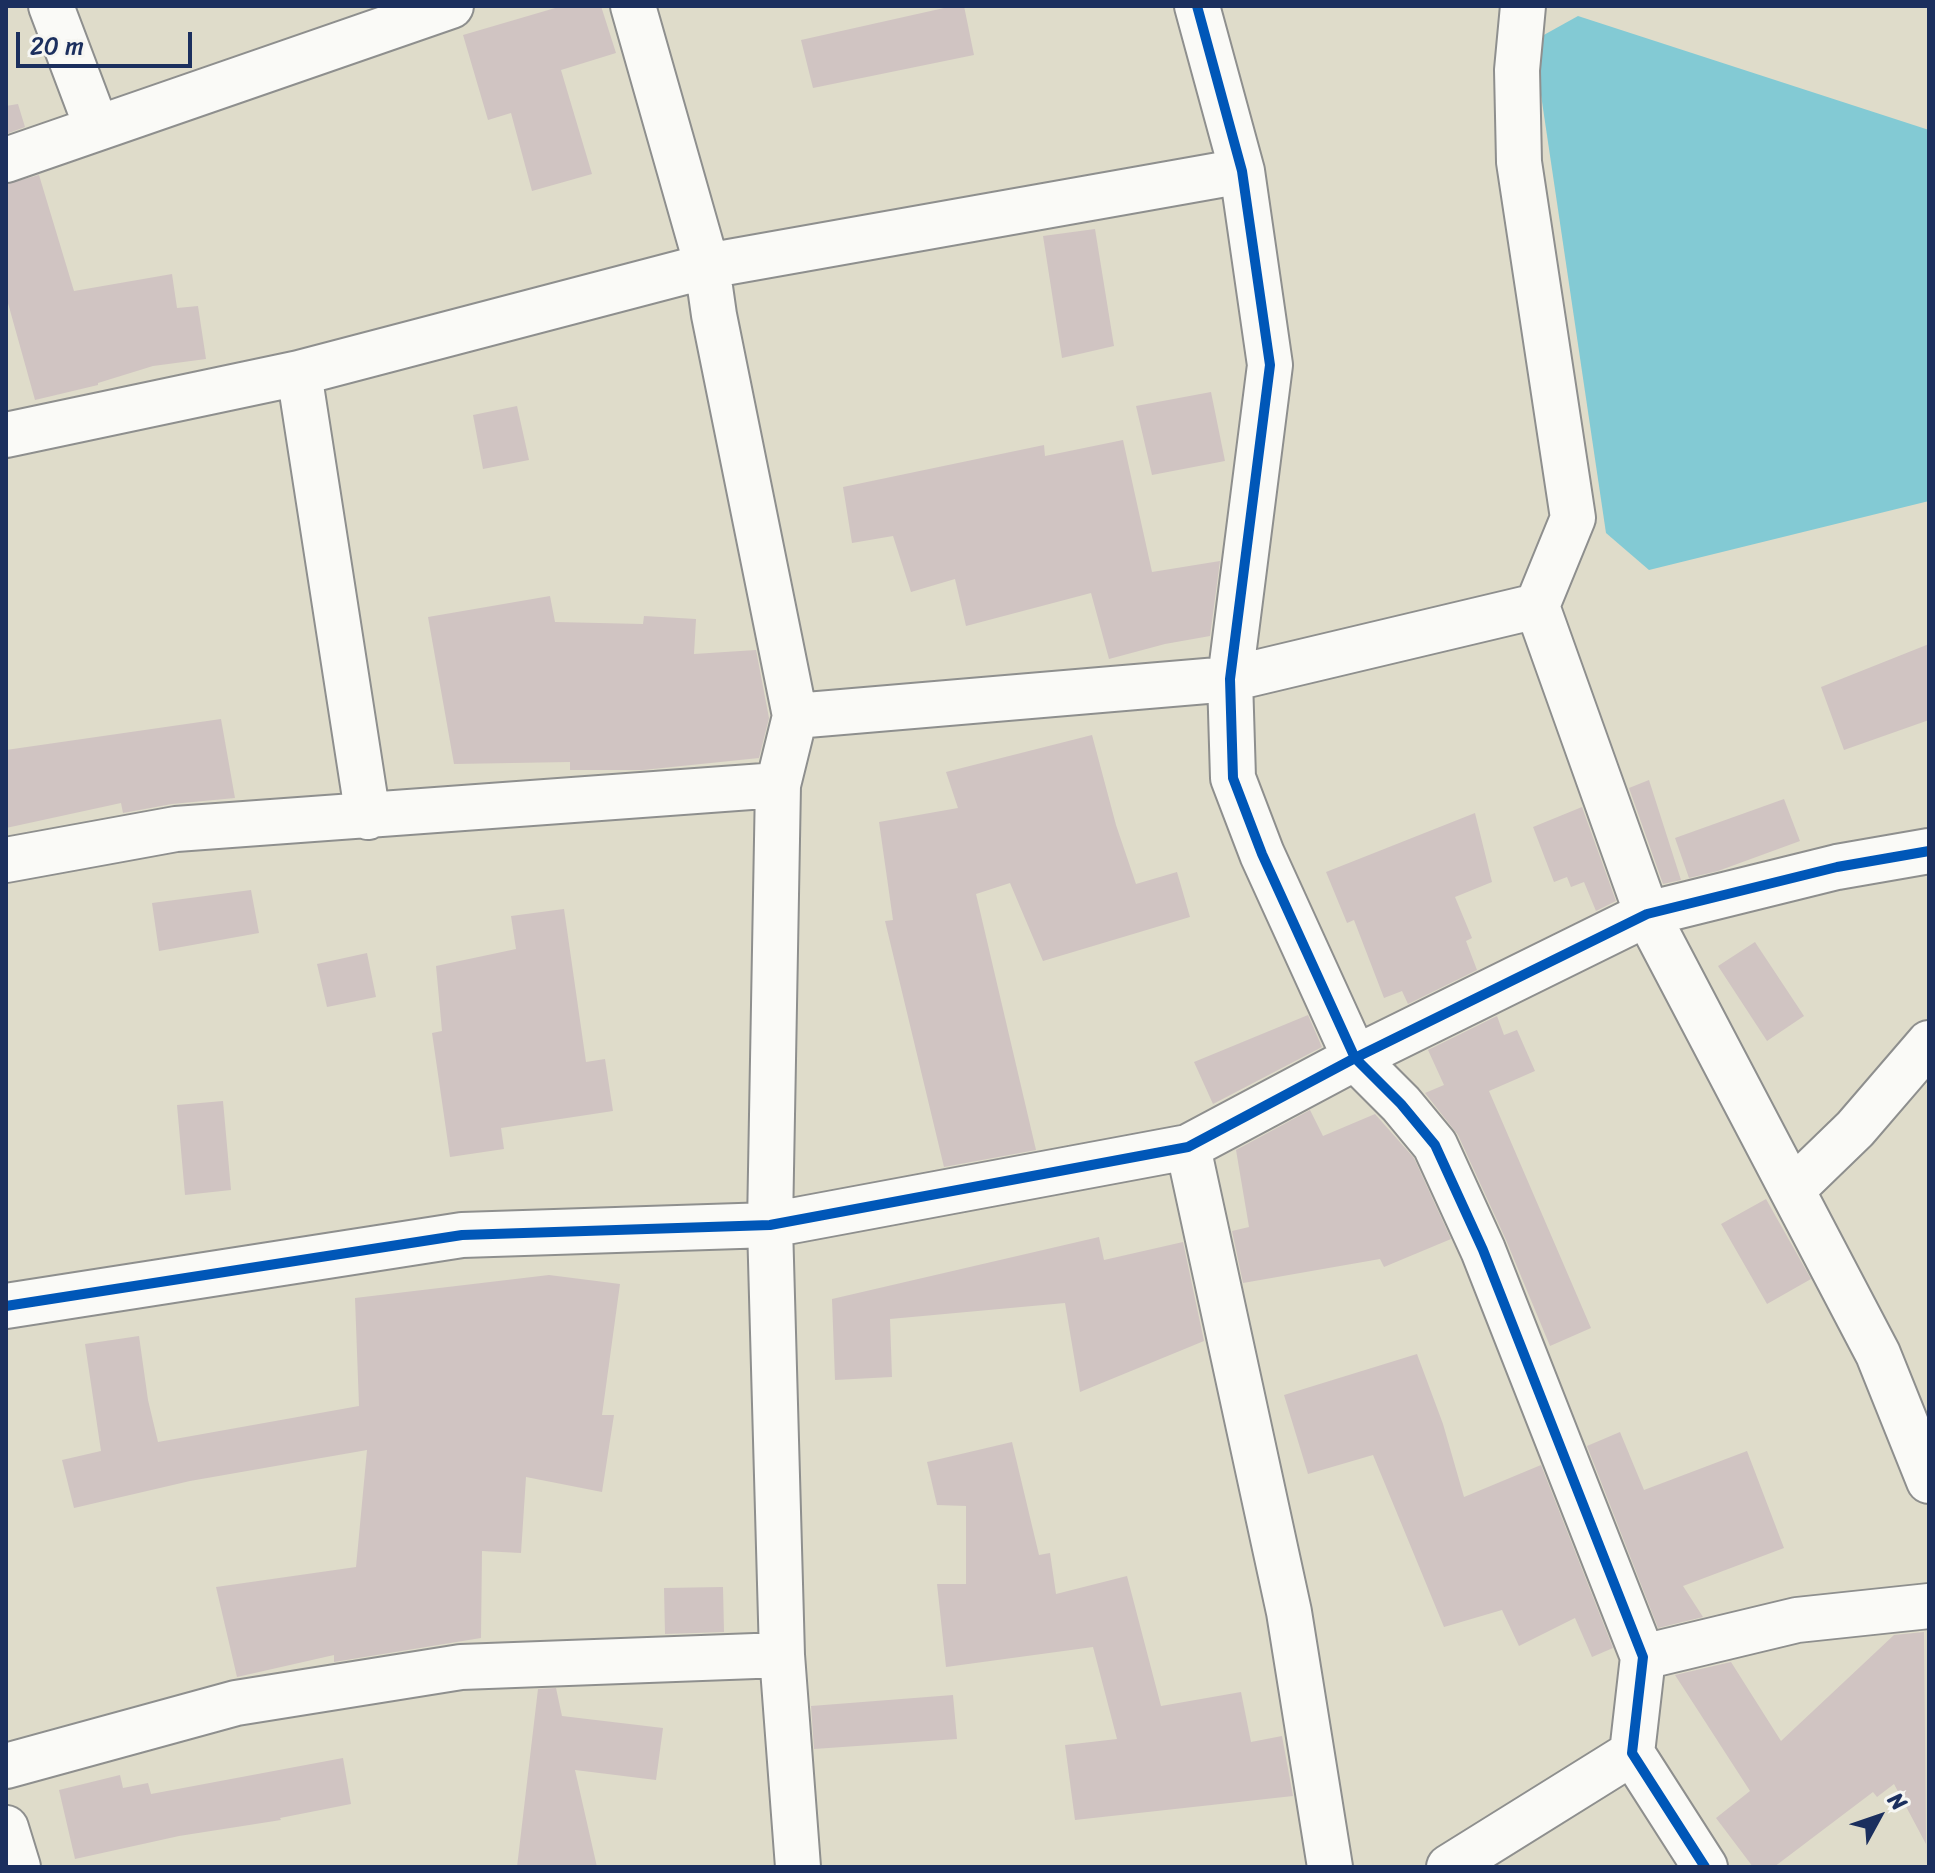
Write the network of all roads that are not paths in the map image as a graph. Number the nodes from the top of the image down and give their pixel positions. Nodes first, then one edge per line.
1 (51, 6) edge
2 (451, 6) edge
3 (633, 6) edge
4 (1197, 6) edge
5 (1523, 6) edge
6 (97, 128) junction
7 (6, 160) edge
8 (1242, 171) junction
9 (707, 266) junction
10 (299, 373) junction
11 (6, 435) edge
12 (1537, 606) junction
13 (1230, 679) junction
14 (795, 716) junction
15 (778, 785) junction
16 (368, 817) junction
17 (1929, 851) edge
18 (6, 860) edge
19 (1647, 914) junction
20 (1929, 1043) edge
21 (1355, 1058) junction
22 (1188, 1147) junction
23 (1792, 1190) junction
24 (770, 1225) junction
25 (6, 1306) edge
26 (1929, 1481) edge
27 (1929, 1606) edge
28 (782, 1655) junction
29 (1643, 1657) junction
30 (1632, 1753) junction
31 (6, 1766) edge
32 (6, 1828) edge
33 (18, 1867) edge
34 (798, 1867) edge
35 (1330, 1867) edge
36 (1449, 1867) edge
37 (1705, 1867) edge

1 - 6 street
2 - 6 street
3 - 9 street
4 - 8 street
5 - 12 street
6 - 7 street
8 - 9 street
8 - 13 street
9 - 10 street
9 - 14 street
10 - 11 street
10 - 16 street
12 - 13 street
12 - 19 street
13 - 14 street
13 - 21 street
14 - 15 street
15 - 16 street
15 - 24 street
16 - 18 street
17 - 19 street
19 - 21 street
19 - 23 street
20 - 23 street
21 - 22 street
21 - 29 street
22 - 24 street
22 - 35 street
23 - 26 street
24 - 25 street
24 - 28 street
27 - 29 street
28 - 31 street
28 - 34 street
29 - 30 street
30 - 36 street
30 - 37 street
32 - 33 street

